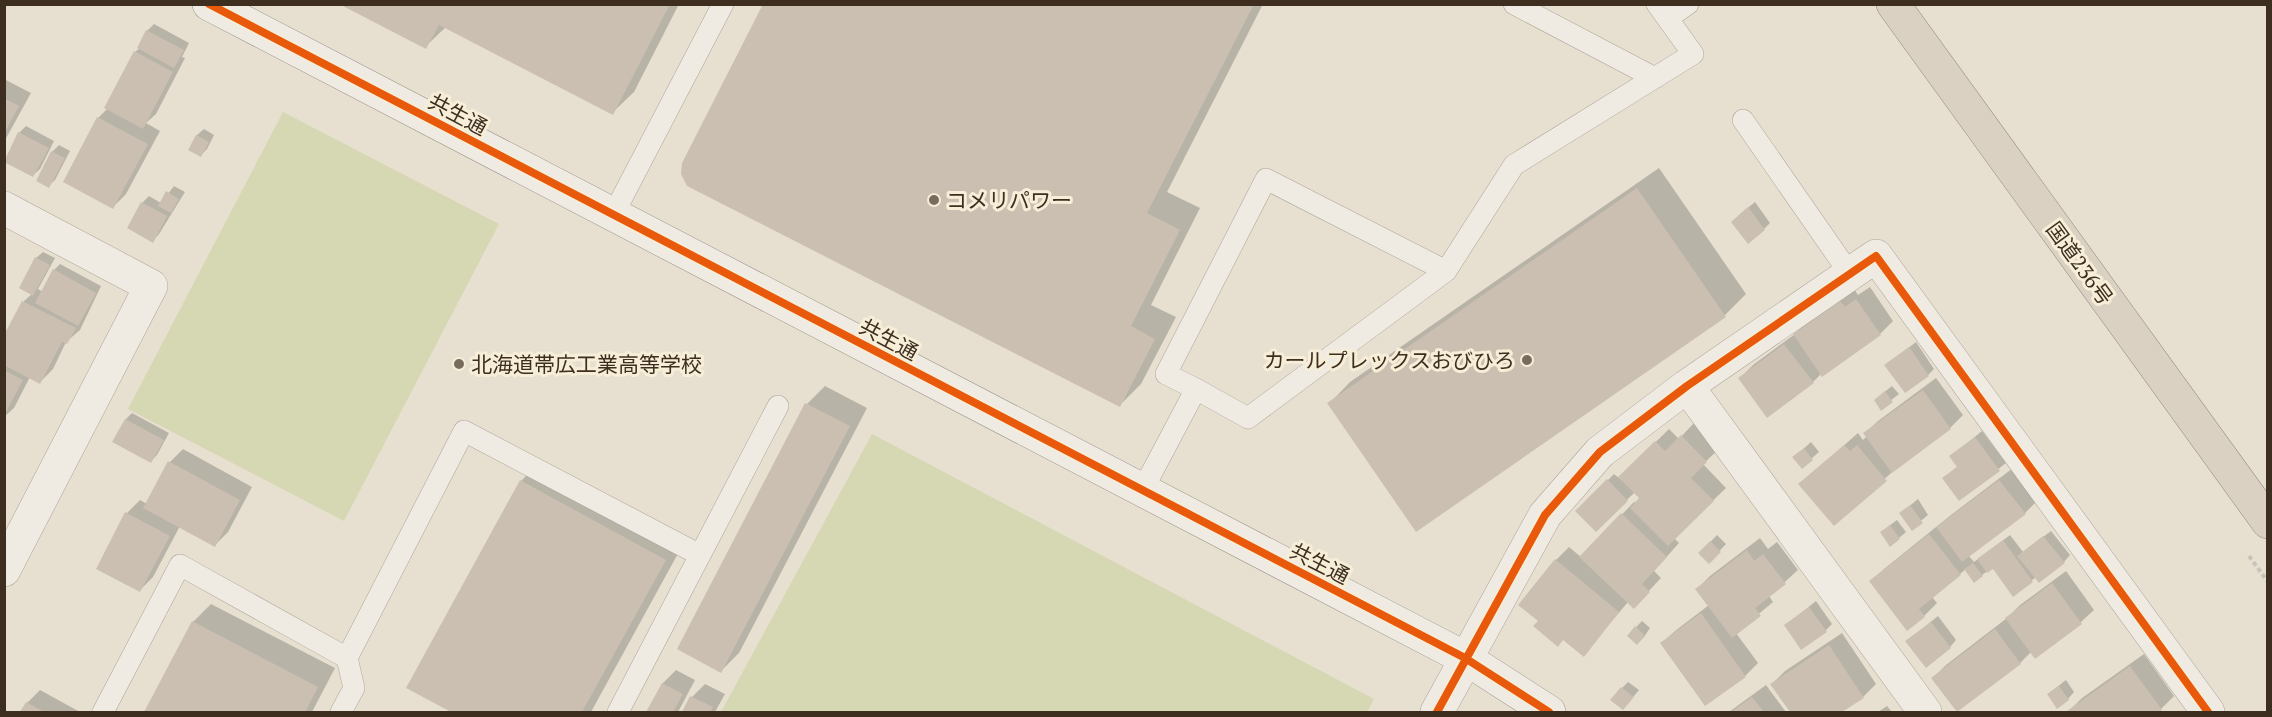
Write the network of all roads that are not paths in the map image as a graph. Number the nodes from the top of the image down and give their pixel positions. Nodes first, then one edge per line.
1 (209, 4) edge
2 (723, 4) edge
3 (1514, 4) edge
4 (1688, 4) edge
5 (1893, 4) edge
6 (1662, 11) edge
7 (1655, 78) junction
8 (1743, 120) dead end
9 (4, 208) edge
10 (614, 215) junction
11 (1446, 271) junction
12 (1850, 274) junction
13 (1687, 386) junction
14 (1196, 389) junction
15 (778, 406) dead end
16 (1142, 490) junction
17 (2268, 522) edge
18 (700, 555) junction
19 (4, 570) edge
20 (348, 658) junction
21 (1465, 658) junction
22 (103, 712) edge
23 (341, 712) edge
24 (618, 712) edge
25 (1437, 712) edge
26 (1549, 712) edge
27 (1925, 712) edge
28 (2208, 712) edge

1 - 10 street, 共生通
2 - 10 lane
3 - 7 lane
4 - 6 lane
5 - 17 highway, 国道236号
6 - 7 lane
7 - 11 lane
8 - 12 lane
9 - 19 street
10 - 16 street, 共生通
11 - 14 lane
11 - 14 lane
12 - 13 street
12 - 28 street
13 - 21 street
13 - 27 street
14 - 16 lane
15 - 18 lane
16 - 21 street, 共生通
18 - 20 lane
18 - 24 lane
20 - 22 lane
20 - 23 lane
21 - 25 street
21 - 26 street, 共生通

